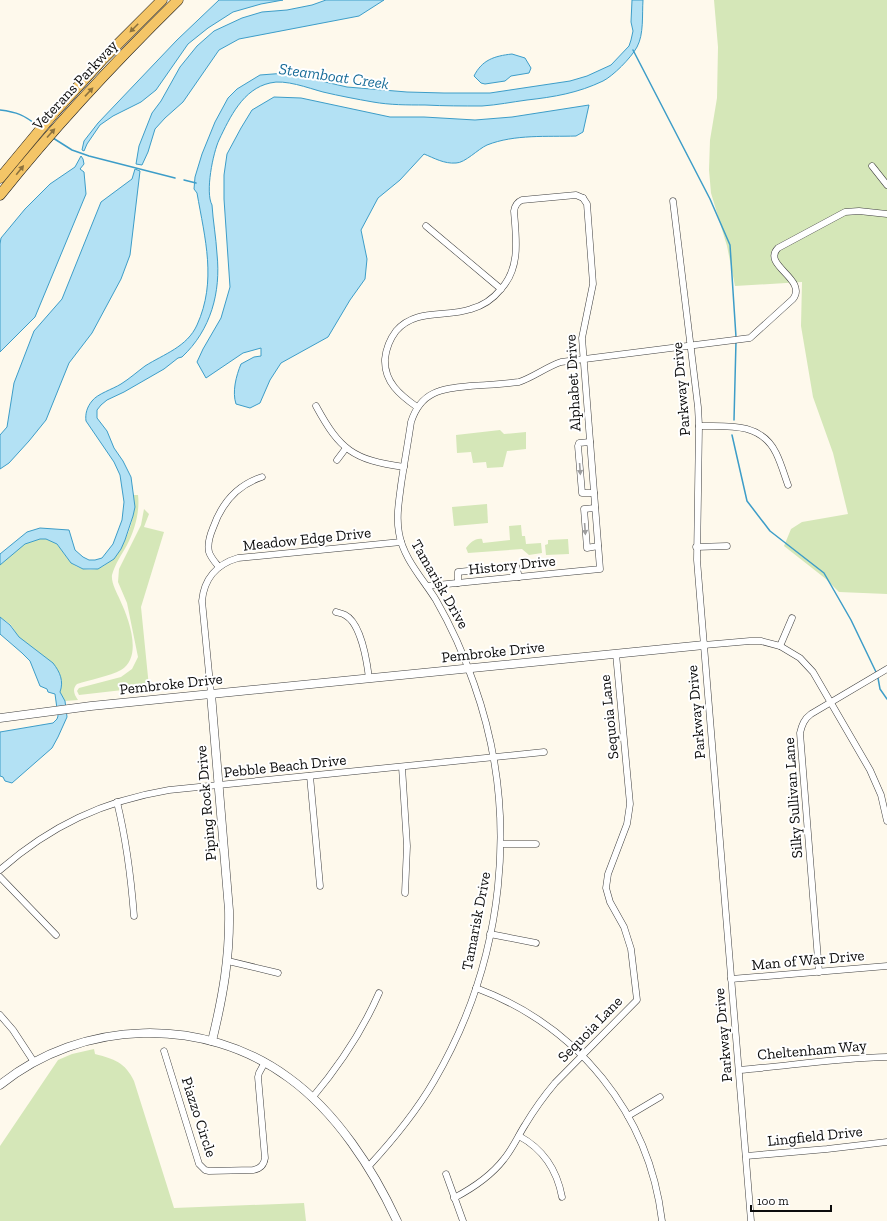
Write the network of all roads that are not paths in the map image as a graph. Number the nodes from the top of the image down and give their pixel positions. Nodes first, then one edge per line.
1 (162, 0) edge
2 (178, 0) edge
3 (872, 166) dead end
4 (0, 178) edge
5 (887, 185) edge
6 (0, 195) edge
7 (672, 200) dead end
8 (887, 214) edge
9 (426, 226) dead end
10 (501, 289) junction
11 (690, 346) junction
12 (583, 359) junction
13 (316, 406) dead end
14 (417, 407) junction
15 (699, 426) junction
16 (590, 442) junction
17 (346, 448) junction
18 (337, 460) dead end
19 (404, 467) junction
20 (262, 477) dead end
21 (788, 485) dead end
22 (594, 493) junction
23 (595, 508) junction
24 (401, 542) junction
25 (598, 546) junction
26 (727, 546) dead end
27 (696, 547) junction
28 (218, 567) junction
29 (600, 569) joint
30 (518, 577) junction
31 (458, 583) junction
32 (427, 586) junction
33 (336, 612) dead end
34 (792, 618) dead end
35 (704, 645) junction
36 (780, 646) junction
37 (616, 654) junction
38 (468, 668) junction
39 (887, 669) edge
40 (369, 678) junction
41 (210, 694) junction
42 (831, 702) junction
43 (0, 718) edge
44 (544, 752) dead end
45 (495, 758) junction
46 (402, 767) junction
47 (310, 776) junction
48 (219, 785) junction
49 (117, 802) junction
50 (887, 821) edge
51 (501, 844) junction
52 (536, 844) dead end
53 (0, 870) edge
54 (0, 877) edge
55 (320, 886) dead end
56 (405, 893) dead end
57 (134, 916) dead end
58 (490, 934) junction
59 (56, 935) dead end
60 (536, 943) dead end
61 (228, 961) junction
62 (887, 966) edge
63 (819, 972) junction
64 (278, 973) dead end
65 (731, 979) junction
66 (476, 988) junction
67 (379, 993) dead end
68 (0, 1015) edge
69 (212, 1041) junction
70 (164, 1051) dead end
71 (582, 1055) junction
72 (887, 1057) edge
73 (34, 1062) junction
74 (265, 1062) junction
75 (739, 1070) junction
76 (0, 1085) edge
77 (660, 1097) dead end
78 (312, 1098) junction
79 (628, 1116) junction
80 (519, 1136) junction
81 (887, 1142) edge
82 (746, 1156) junction
83 (368, 1167) junction
84 (446, 1174) dead end
85 (562, 1197) dead end
86 (454, 1198) junction
87 (397, 1221) edge
88 (463, 1221) edge
89 (662, 1221) edge
90 (751, 1221) edge

1 -> 4 main road, Veterans Parkway
6 -> 2 main road, Veterans Parkway
3 - 5 street
7 - 11 street, Parkway Drive
8 - 11 street
9 - 10 street
10 - 12 street, Alphabet Drive
10 - 14 street
11 - 12 street
11 - 15 street, Parkway Drive
12 - 14 street
12 - 16 street, Alphabet Drive
13 - 17 street
14 - 19 street, Tamarisk Drive
15 - 21 street
15 - 27 street, Parkway Drive
16 - 22 street, Alphabet Drive
16 -> 22 street
17 - 18 street
17 - 19 street
19 - 24 street, Tamarisk Drive
20 - 28 street
22 - 23 street, Alphabet Drive
23 - 25 street, Alphabet Drive
23 -> 25 street
24 - 28 street, Meadow Edge Drive
24 - 32 street, Tamarisk Drive
25 - 29 street, Alphabet Drive
26 - 27 street
27 - 35 street, Parkway Drive
28 - 41 street, Piping Rock Drive
29 - 30 street, History Drive
30 - 31 street, History Drive
30 - 31 street
31 - 32 street, History Drive
32 - 38 street, Tamarisk Drive
33 - 40 street
34 - 36 street
35 - 36 street, Pembroke Drive
35 - 37 street, Pembroke Drive
35 - 65 street, Parkway Drive
36 - 42 street, Pembroke Drive
37 - 38 street, Pembroke Drive
37 - 71 street, Sequoia Lane
38 - 40 street, Pembroke Drive
38 - 45 street, Tamarisk Drive
39 - 42 street, Silky Sullivan Lane
40 - 41 street, Pembroke Drive
41 - 43 street, Pembroke Drive
41 - 48 street, Piping Rock Drive
42 - 50 street, Pembroke Drive
42 - 63 street, Silky Sullivan Lane
44 - 45 street, Pebble Beach Drive
45 - 46 street, Pebble Beach Drive
45 - 51 street, Tamarisk Drive
46 - 47 street, Pebble Beach Drive
46 - 56 street
47 - 48 street, Pebble Beach Drive
47 - 55 street
48 - 49 street, Pebble Beach Drive
48 - 61 street, Piping Rock Drive
49 - 53 street, Pebble Beach Drive
49 - 57 street
51 - 52 street
51 - 58 street, Tamarisk Drive
54 - 59 street
58 - 60 street
58 - 66 street, Tamarisk Drive
61 - 64 street
61 - 69 street, Piping Rock Drive
62 - 63 street, Man of War Drive
63 - 65 street, Man of War Drive
65 - 75 street, Parkway Drive
66 - 71 street
66 - 83 street, Tamarisk Drive
67 - 78 street
68 - 73 street
69 - 73 street
69 - 74 street
70 - 74 street, Piazzo Circle
71 - 79 street
71 - 80 street, Sequoia Lane
72 - 75 street, Cheltenham Way
73 - 76 street
74 - 78 street
75 - 82 street, Parkway Drive
77 - 79 street
78 - 83 street
79 - 89 street
80 - 85 street
80 - 86 street, Sequoia Lane
81 - 82 street, Lingfield Drive
82 - 90 street, Parkway Drive
83 - 87 street
84 - 86 street
86 - 88 street

